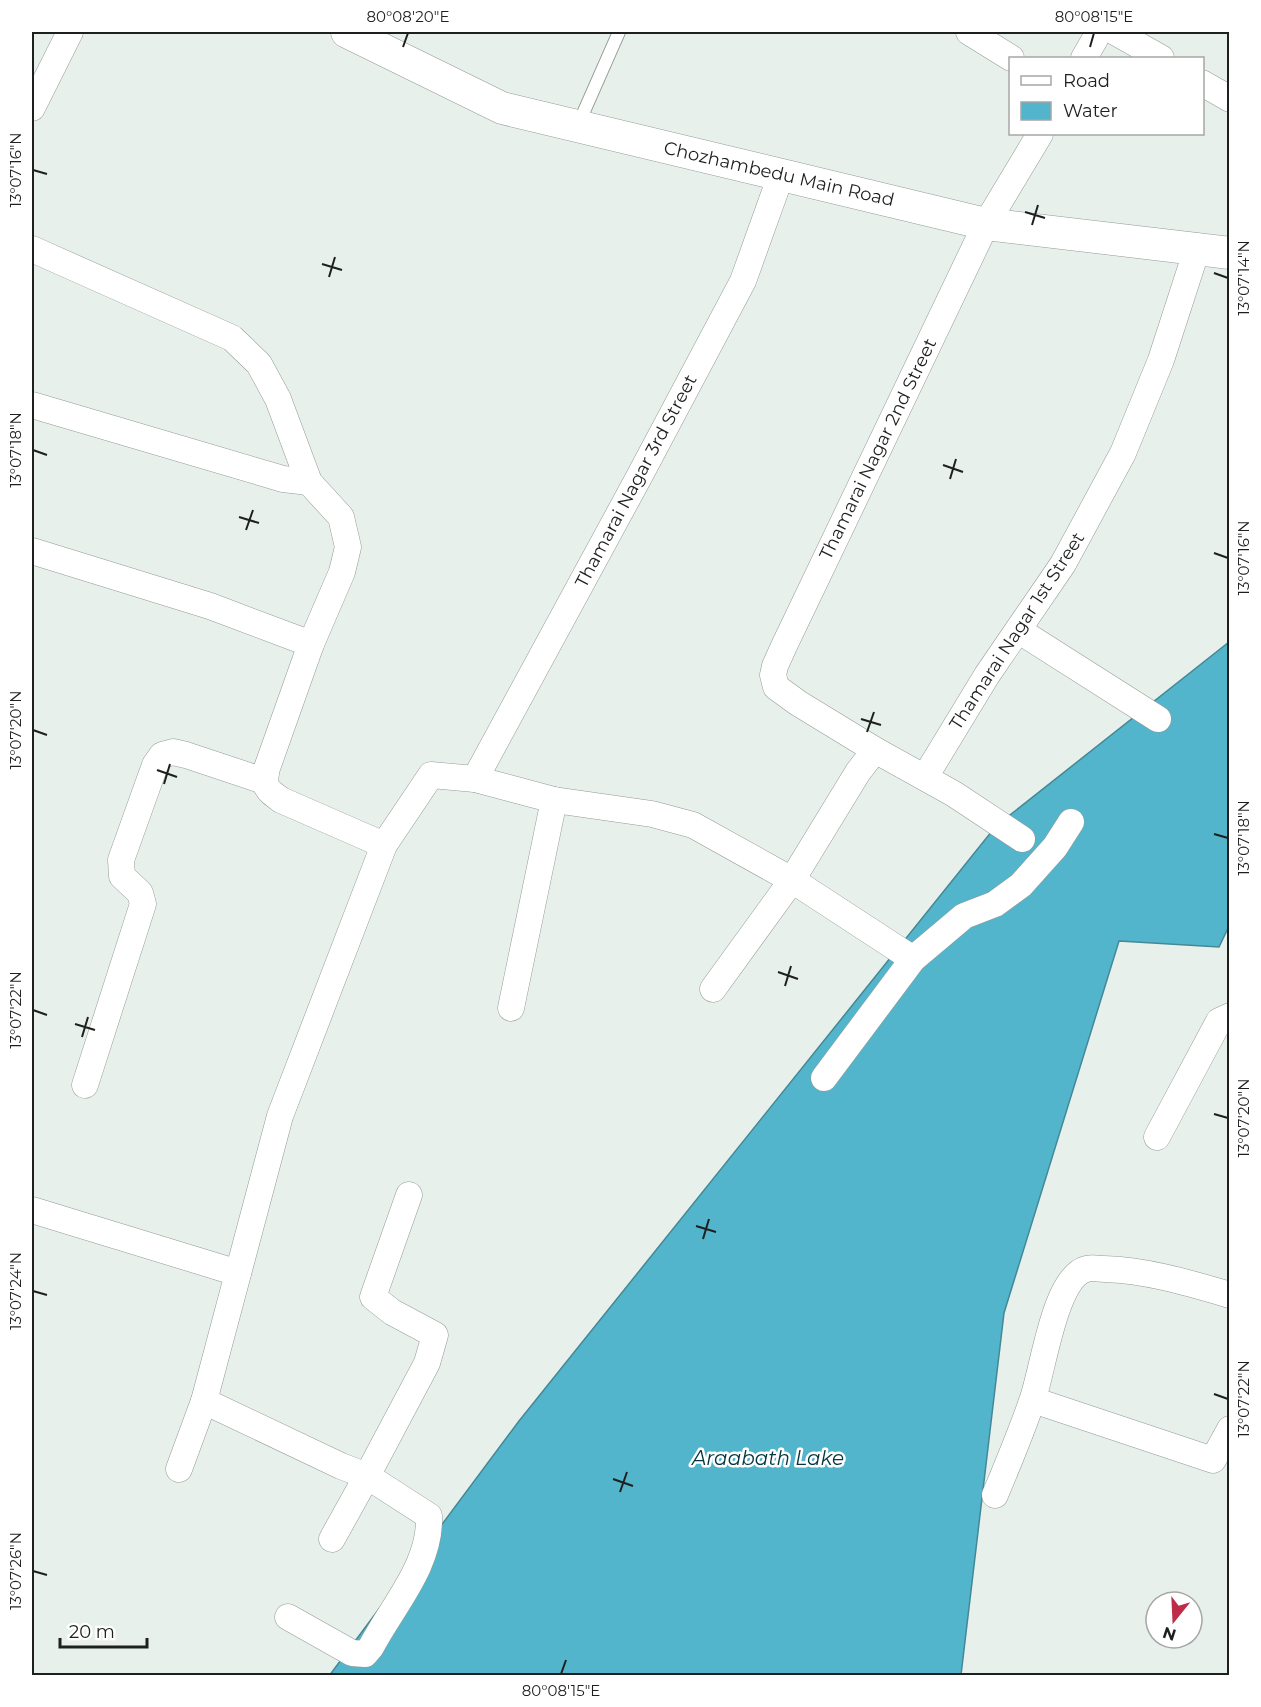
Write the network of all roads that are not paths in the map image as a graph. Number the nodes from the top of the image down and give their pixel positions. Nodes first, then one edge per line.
1 (70, 32) edge
2 (347, 32) edge
3 (619, 32) edge
4 (969, 32) edge
5 (1099, 32) edge
6 (1115, 32) edge
7 (1009, 57) edge
8 (1085, 57) edge
9 (1159, 57) edge
10 (1204, 84) edge
11 (1230, 99) edge
12 (32, 108) edge
13 (578, 126) junction
14 (1040, 135) edge
15 (781, 175) junction
16 (987, 224) junction
17 (32, 249) edge
18 (1197, 249) junction
19 (1230, 253) edge
20 (32, 405) edge
21 (309, 482) junction
22 (32, 551) edge
23 (1018, 630) junction
24 (311, 644) junction
25 (1158, 719) dead end
26 (875, 750) junction
27 (925, 777) junction
28 (475, 779) junction
29 (264, 781) junction
30 (554, 800) junction
31 (1071, 822) dead end
32 (1022, 839) dead end
33 (384, 845) junction
34 (792, 880) junction
35 (913, 959) junction
36 (713, 989) dead end
37 (511, 1008) dead end
38 (1230, 1016) edge
39 (824, 1078) dead end
40 (85, 1084) dead end
41 (1157, 1137) dead end
42 (408, 1195) dead end
43 (32, 1210) edge
44 (238, 1273) junction
45 (1230, 1295) edge
46 (1033, 1400) junction
47 (204, 1401) junction
48 (1230, 1429) edge
49 (179, 1469) dead end
50 (367, 1476) junction
51 (995, 1495) dead end
52 (332, 1539) dead end
53 (288, 1617) dead end

1 - 12 street
2 - 13 street, Chozhambedu Main Road
3 - 13 lane
4 - 7 street
5 - 8 street
6 - 9 street
10 - 11 street
13 - 15 street, Chozhambedu Main Road
14 - 16 street, Thamarai Nagar 2nd Street
15 - 16 street, Chozhambedu Main Road
15 - 28 street, Thamarai Nagar 3rd Street
16 - 18 street, Chozhambedu Main Road
16 - 26 street, Thamarai Nagar 2nd Street
17 - 21 street
18 - 19 street, Chozhambedu Main Road
18 - 23 street, Thamarai Nagar 1st Street
20 - 21 street
21 - 24 street
22 - 24 street
23 - 25 street
23 - 27 street, Thamarai Nagar 1st Street
24 - 29 street
26 - 27 street
26 - 34 street
27 - 32 street
28 - 30 street
28 - 33 street
29 - 33 street
29 - 40 street
30 - 34 street
30 - 37 street
31 - 35 street
33 - 44 street
34 - 35 street
34 - 36 street
35 - 39 street
38 - 41 street
42 - 50 street
43 - 44 street
44 - 47 street
45 - 46 street
46 - 48 street
46 - 51 street
47 - 49 street
47 - 50 street
50 - 52 street
50 - 53 street

